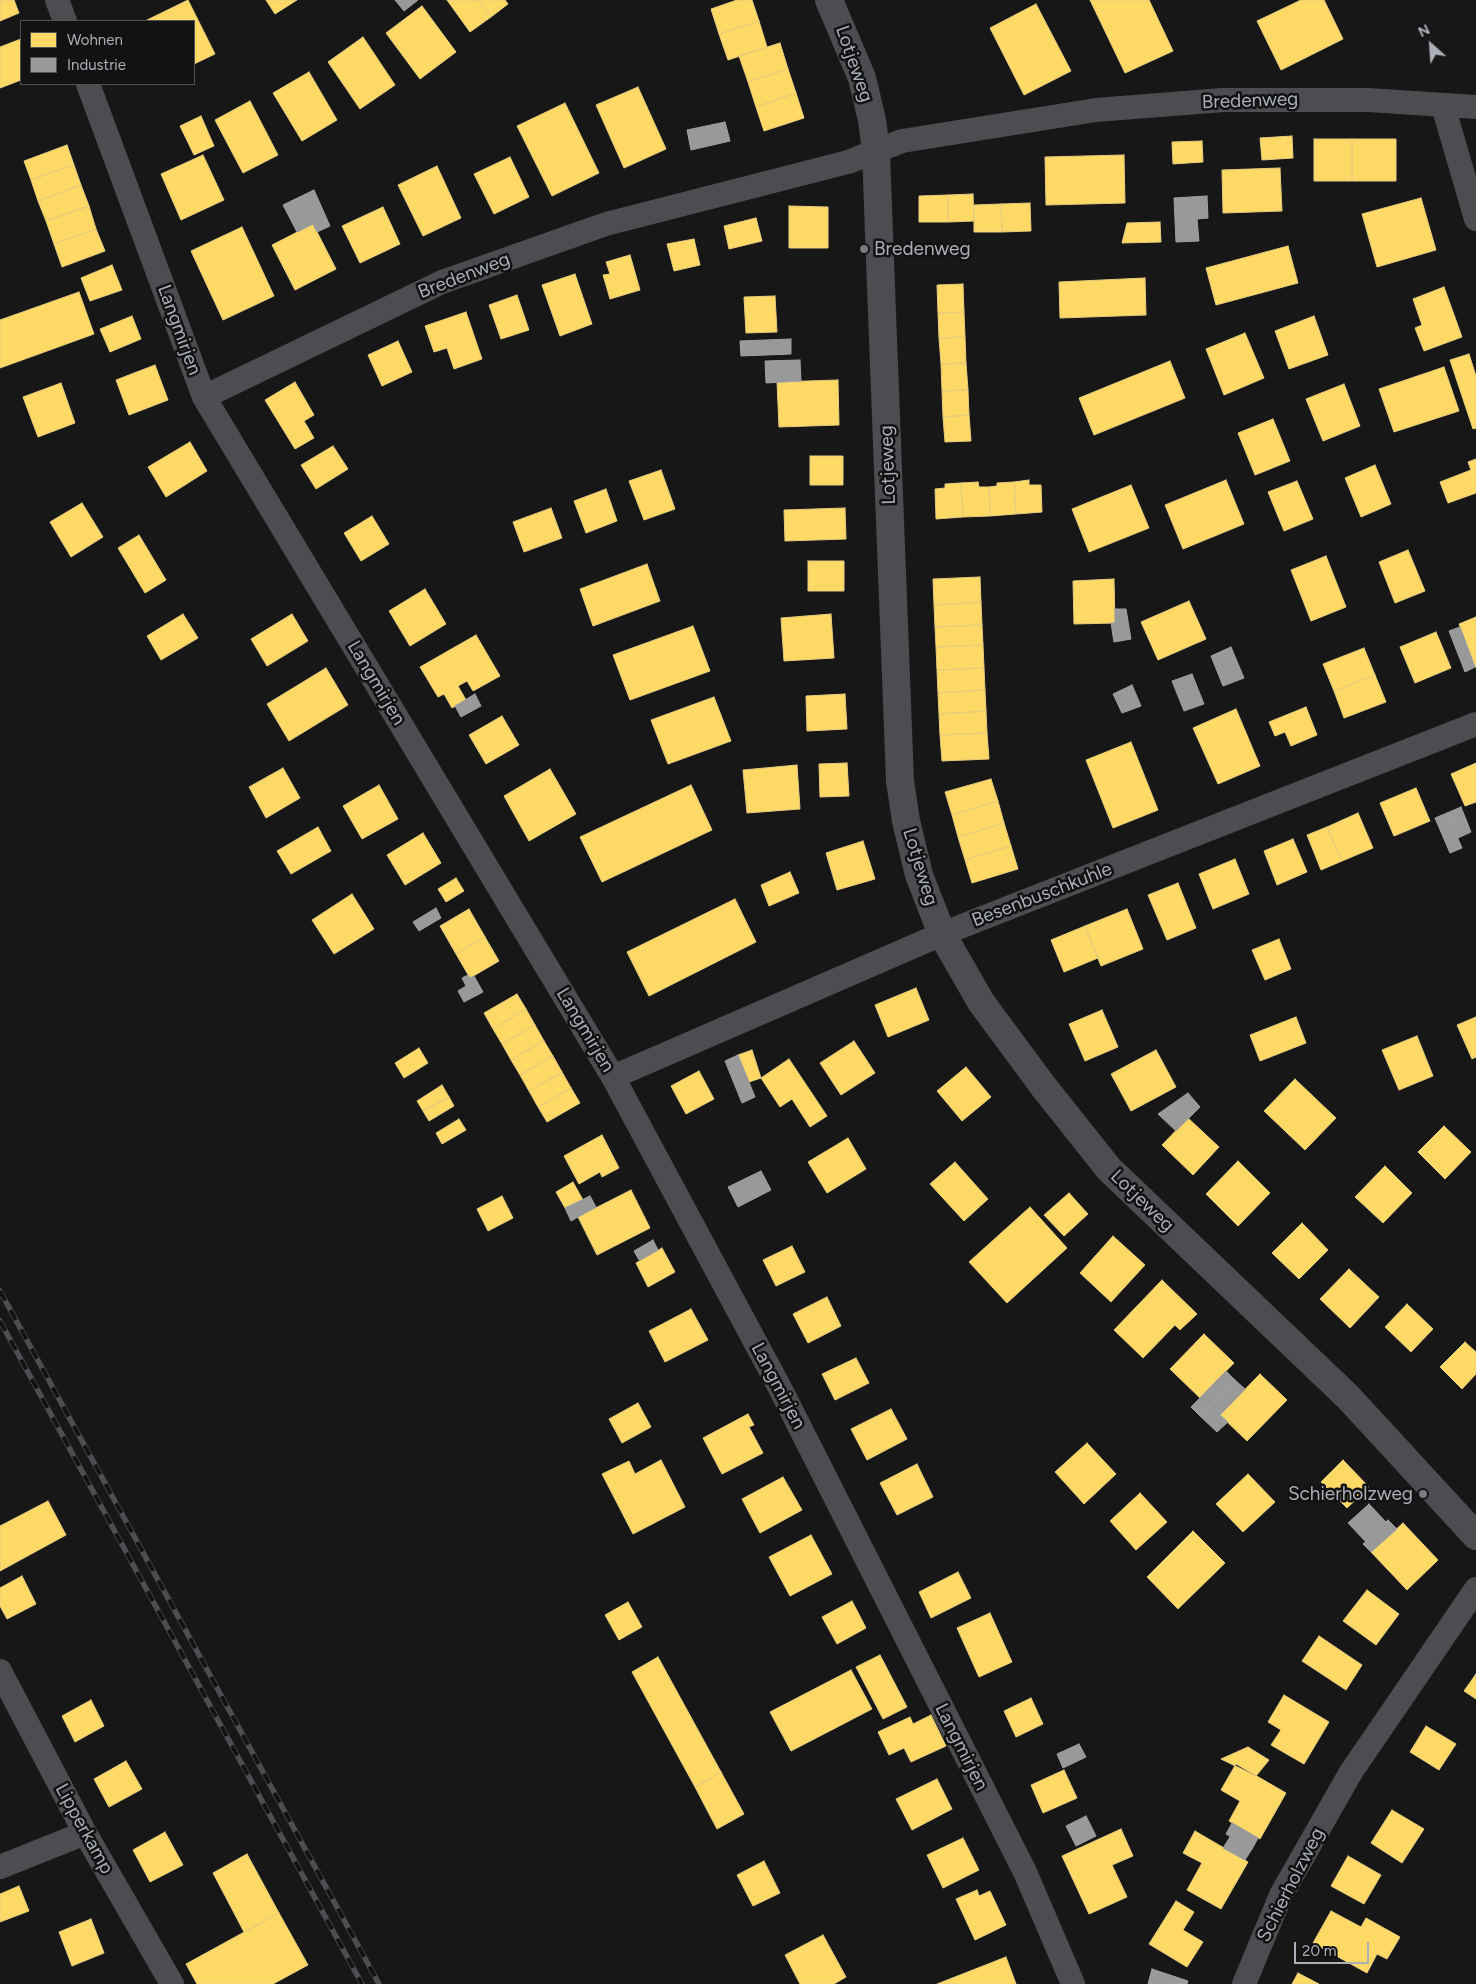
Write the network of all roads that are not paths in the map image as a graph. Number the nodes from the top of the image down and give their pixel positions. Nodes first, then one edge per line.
1 (57, 0) edge
2 (829, 0) edge
3 (65, 20) edge
4 (88, 85) edge
5 (1443, 106) junction
6 (1476, 107) edge
7 (876, 151) junction
8 (1476, 219) edge
9 (204, 397) junction
10 (1476, 724) edge
11 (942, 934) junction
12 (613, 1078) junction
13 (1476, 1536) edge
14 (1476, 1589) edge
15 (0, 1671) edge
16 (85, 1833) junction
17 (0, 1867) edge
18 (172, 1984) edge
19 (1073, 1984) edge
20 (1244, 1984) edge

1 - 3 street
2 - 7 street, Lotjeweg
4 - 9 street, Langmirjen
5 - 6 street, Bredenweg
5 - 7 street, Bredenweg
5 - 8 street
7 - 9 street, Bredenweg
7 - 11 street, Lotjeweg
9 - 12 street, Langmirjen
10 - 11 street, Besenbuschkuhle
11 - 12 street, Besenbuschkuhle
11 - 13 street, Lotjeweg
12 - 19 street, Langmirjen
14 - 20 street, Schierholzweg
15 - 16 street, Lipperkamp
16 - 17 street
16 - 18 street, Lipperkamp

